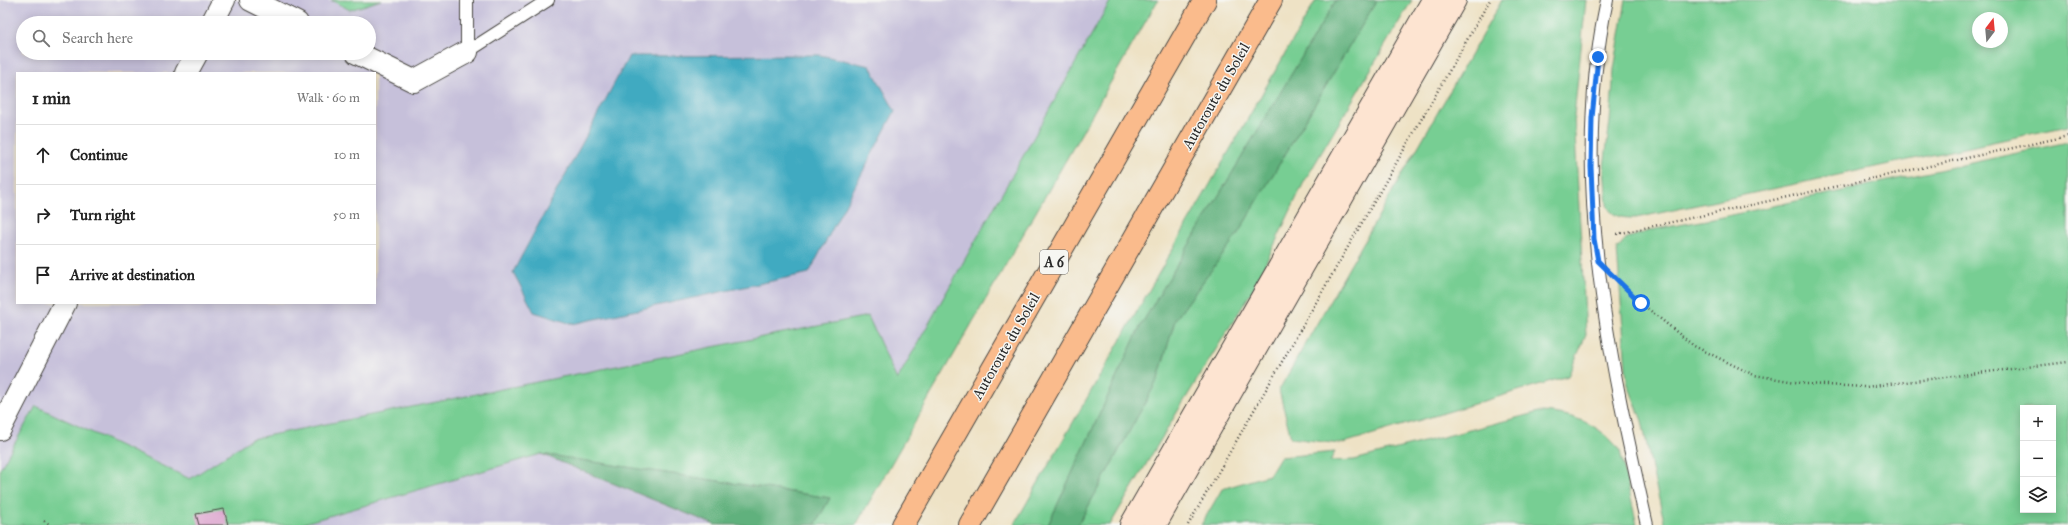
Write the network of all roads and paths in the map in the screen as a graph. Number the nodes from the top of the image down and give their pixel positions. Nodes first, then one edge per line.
1 (224, 0) edge
2 (251, 0) edge
3 (467, 0) edge
4 (548, 0) edge
5 (1205, 0) edge
6 (1271, 0) edge
7 (1433, 0) edge
8 (1455, 0) edge
9 (1490, 0) edge
10 (1607, 0) edge
11 (216, 16) edge
12 (283, 16) edge
13 (467, 52) junction
14 (192, 60) edge
15 (372, 60) edge
16 (186, 72) edge
17 (2068, 136) edge
18 (1594, 239) junction
19 (1598, 261) junction
20 (64, 304) edge
21 (2068, 362) edge
22 (0, 429) edge
23 (44, 521) dead end
24 (51, 525) edge
25 (903, 525) edge
26 (970, 525) edge
27 (1131, 525) edge
28 (1155, 525) edge
29 (1188, 525) edge
30 (1647, 525) edge

1 - 11 street
2 - 12 street
3 - 13 lane
4 - 13 lane
5 - 25 highway, Autoroute du Soleil / A 6
6 - 26 highway, Autoroute du Soleil
7 - 27 main road
8 - 28 main road
9 - 29 path
10 - 18 lane
13 - 15 street
14 - 16 street
17 - 18 path
18 - 19 lane
19 - 21 path
19 - 30 lane
20 - 22 street
23 - 24 path

